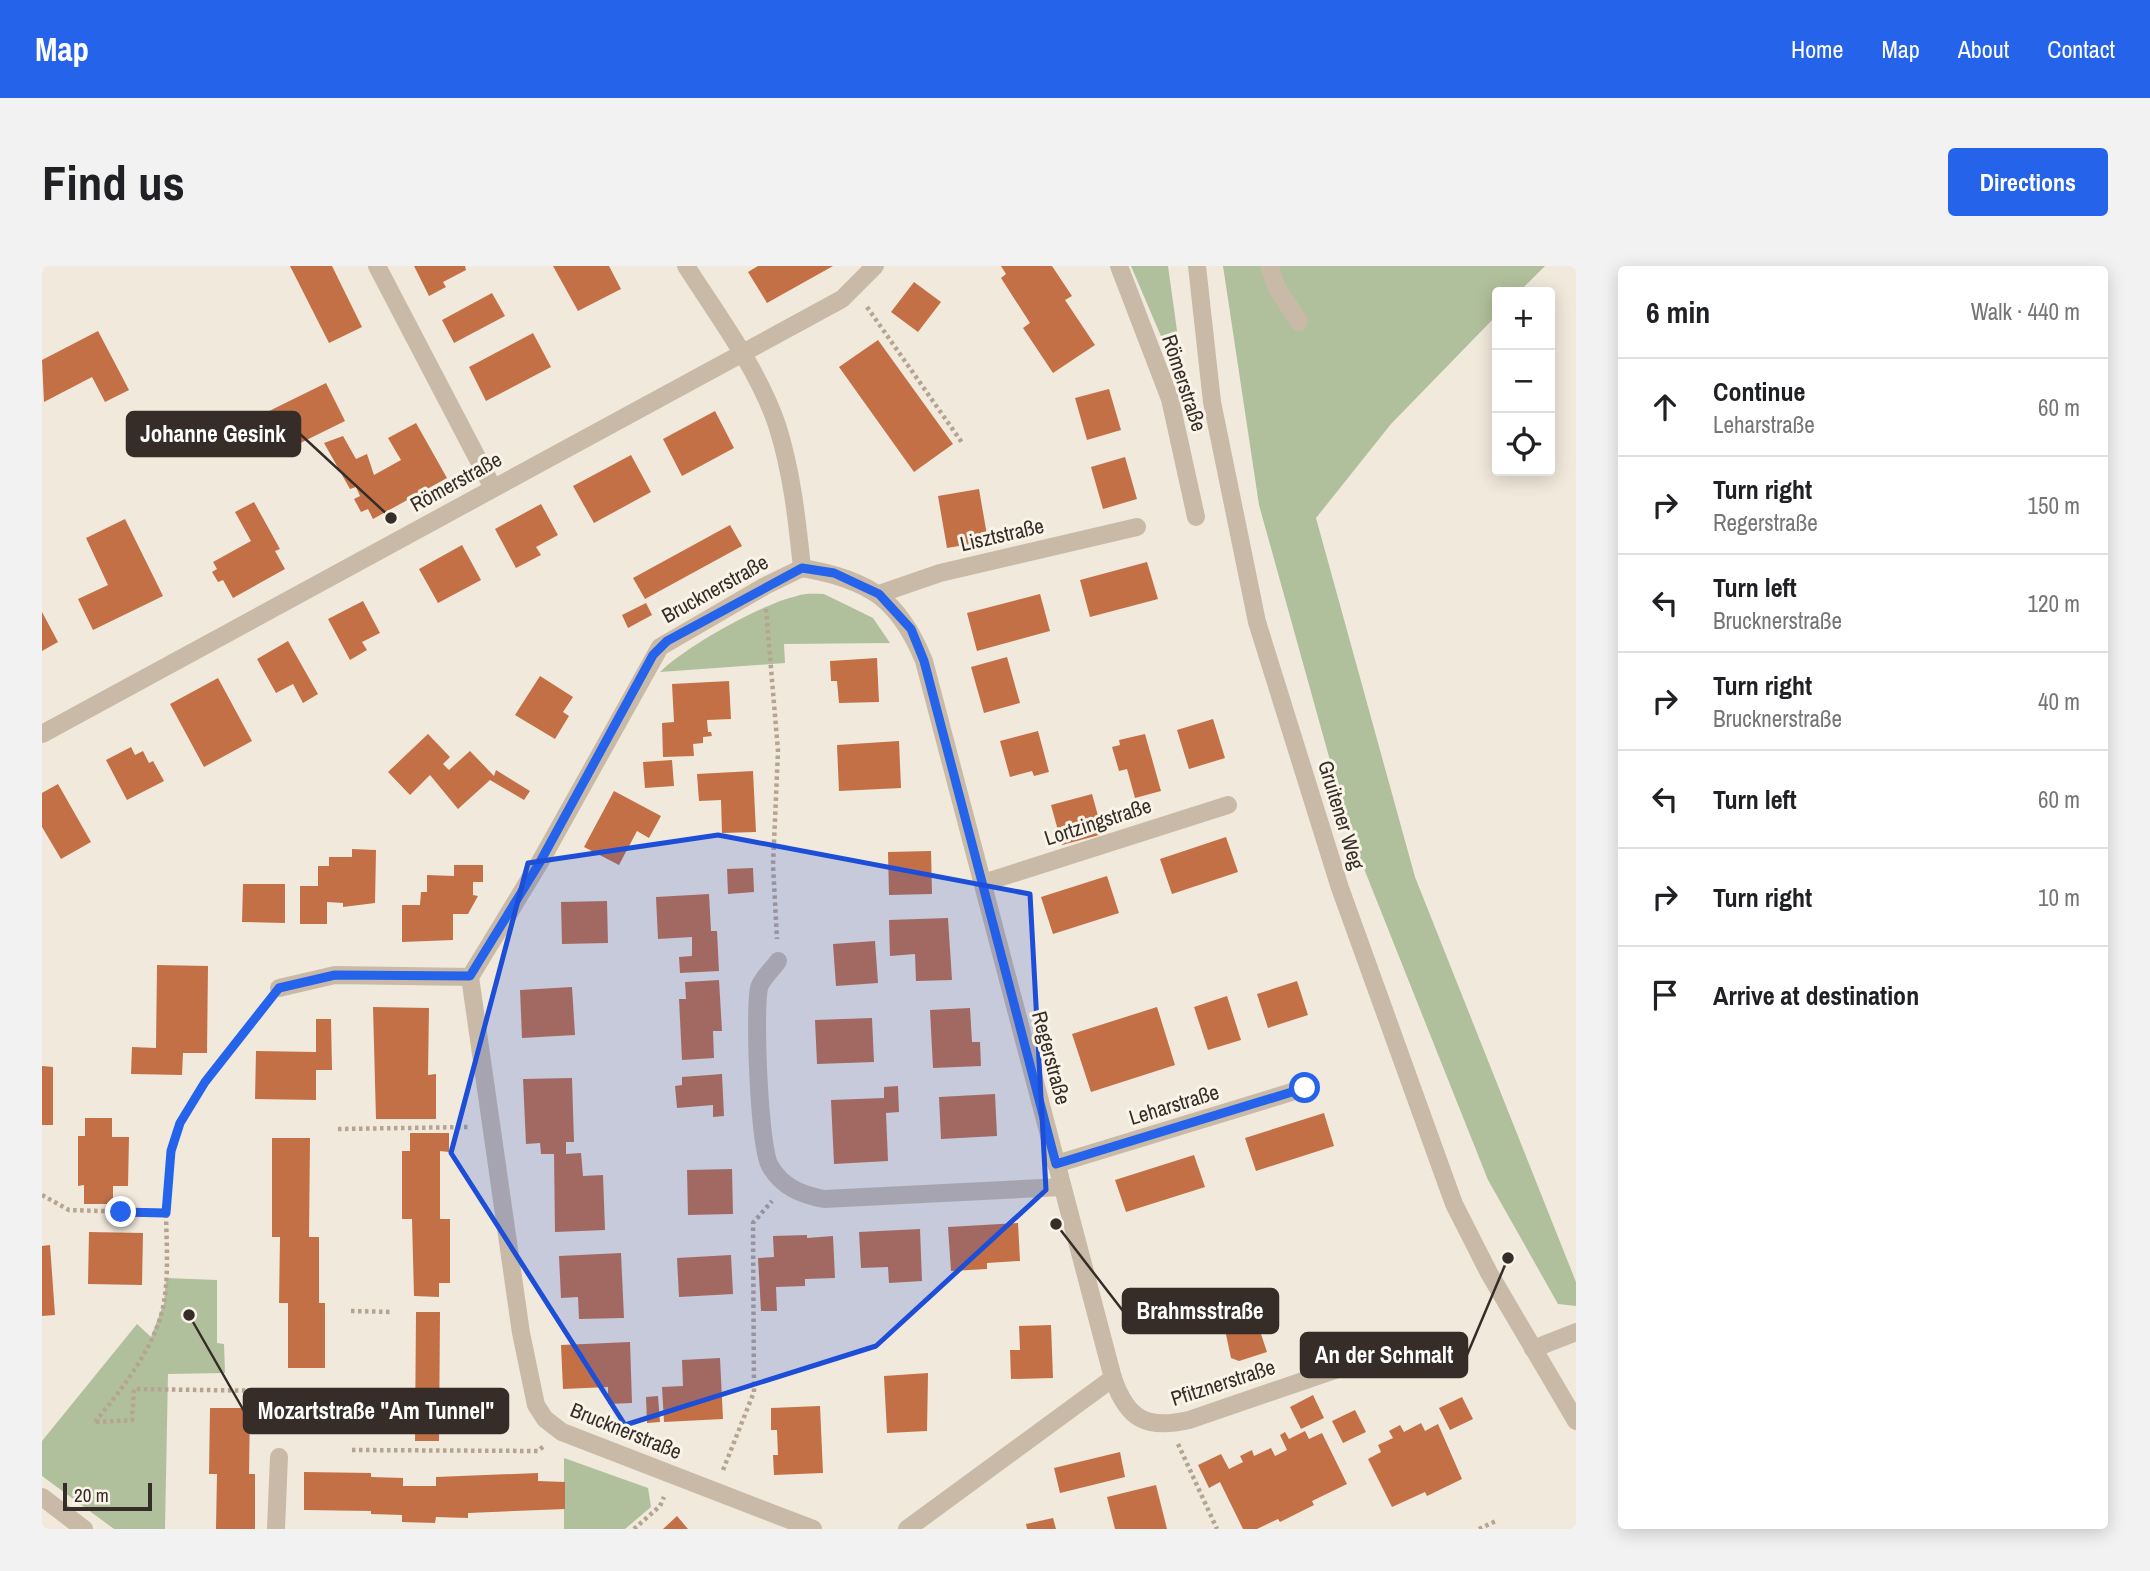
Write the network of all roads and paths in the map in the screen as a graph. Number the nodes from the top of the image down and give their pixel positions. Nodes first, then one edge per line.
1 (377, 266) edge
2 (686, 266) edge
3 (875, 266) edge
4 (1119, 266) edge
5 (1197, 266) edge
6 (1269, 266) edge
7 (855, 289) junction
8 (1299, 322) dead end
9 (741, 354) junction
10 (963, 444) dead end
11 (493, 488) junction
12 (1196, 517) dead end
13 (1136, 527) dead end
14 (802, 568) junction
15 (879, 594) junction
16 (767, 619) dead end
17 (42, 734) edge
18 (1228, 805) dead end
19 (983, 883) junction
20 (778, 961) joint
21 (470, 976) junction
22 (279, 988) joint
23 (1305, 1088) dead end
24 (490, 1127) junction
25 (338, 1129) dead end
26 (1056, 1164) junction
27 (786, 1185) junction
28 (1062, 1187) junction
29 (42, 1195) edge
30 (166, 1213) junction
31 (351, 1311) dead end
32 (392, 1312) dead end
33 (1576, 1332) edge
34 (1533, 1349) junction
35 (1408, 1359) dead end
36 (1113, 1378) junction
37 (274, 1391) dead end
38 (1576, 1421) edge
39 (1171, 1424) junction
40 (352, 1450) dead end
41 (538, 1451) dead end
42 (279, 1457) dead end
43 (674, 1475) junction
44 (715, 1490) junction
45 (42, 1497) edge
46 (1497, 1520) dead end
47 (84, 1529) edge
48 (276, 1529) edge
49 (634, 1529) edge
50 (813, 1529) edge
51 (907, 1529) edge
52 (1217, 1529) edge
53 (1479, 1529) edge

1 - 11 street
2 - 9 street, Brucknerstraße
3 - 7 street, Römerstraße
4 - 12 street, Römerstraße
5 - 34 street, Gruitener Weg
6 - 8 street
7 - 9 street, Römerstraße
7 - 10 path
9 - 11 street, Römerstraße
9 - 14 street, Brucknerstraße
11 - 17 street, Römerstraße
13 - 15 street, Lisztstraße
14 - 15 street, Regerstraße
14 - 21 street, Brucknerstraße
15 - 19 street, Regerstraße
16 - 20 path
18 - 19 street, Lortzingstraße
19 - 26 street, Regerstraße
20 - 27 street
21 - 22 street
21 - 24 street, Brucknerstraße
22 - 30 path
23 - 26 street, Leharstraße
24 - 25 path
24 - 43 street, Brucknerstraße
26 - 28 street, Regerstraße
27 - 28 street
27 - 44 path
28 - 36 street, Regerstraße
29 - 30 path
30 - 37 path
31 - 32 path
33 - 34 street
34 - 38 street, Gruitener Weg
35 - 39 street, Pfitznerstraße
36 - 39 street, Pfitznerstraße
36 - 51 street
39 - 52 path
40 - 41 path
42 - 48 street
43 - 44 street, Brucknerstraße
43 - 49 path
44 - 50 street, Brucknerstraße
45 - 47 street
46 - 53 path

